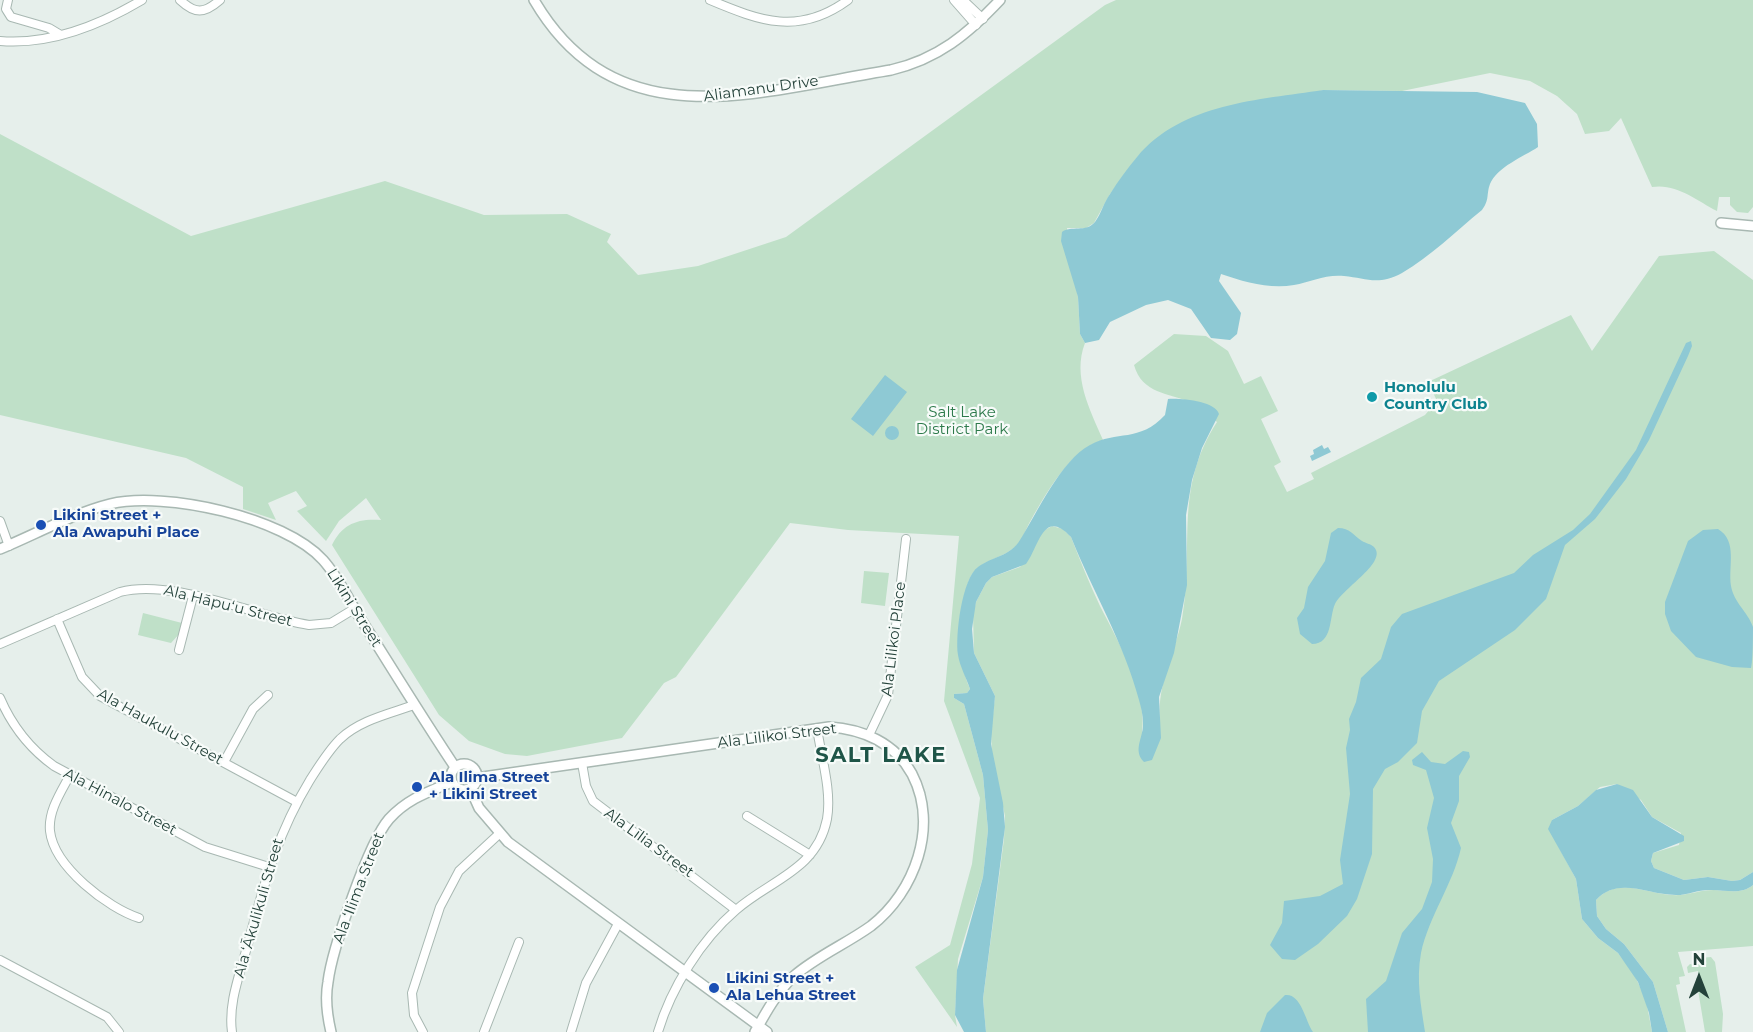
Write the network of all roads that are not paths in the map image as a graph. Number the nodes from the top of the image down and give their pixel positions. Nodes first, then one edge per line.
1 (8, 0) edge
2 (142, 0) edge
3 (180, 0) edge
4 (220, 0) edge
5 (534, 0) edge
6 (710, 0) edge
7 (848, 0) edge
8 (954, 0) edge
9 (963, 0) edge
10 (1000, 0) edge
11 (979, 22) junction
12 (59, 34) junction
13 (0, 41) edge
14 (1721, 223) dead end
15 (1753, 226) edge
16 (0, 521) edge
17 (906, 539) dead end
18 (4, 547) edge
19 (193, 596) junction
20 (354, 609) junction
21 (57, 619) junction
22 (0, 644) edge
23 (179, 650) dead end
24 (268, 695) dead end
25 (0, 699) edge
26 (414, 705) junction
27 (817, 728) junction
28 (869, 735) junction
29 (224, 762) junction
30 (582, 763) junction
31 (455, 767) junction
32 (70, 775) junction
33 (476, 778) junction
34 (452, 782) junction
35 (470, 788) junction
36 (297, 802) junction
37 (747, 816) dead end
38 (499, 834) junction
39 (810, 855) junction
40 (269, 867) junction
41 (736, 909) junction
42 (140, 918) dead end
43 (618, 924) junction
44 (519, 942) dead end
45 (0, 960) edge
46 (685, 974) junction
47 (756, 1029) edge
48 (119, 1032) edge
49 (232, 1032) edge
50 (331, 1032) edge
51 (423, 1032) edge
52 (484, 1032) edge
53 (571, 1032) edge
54 (658, 1032) edge
55 (767, 1032) edge

1 - 12 street
2 - 12 street
3 - 4 street
5 - 11 street, Aliamanu Drive
6 - 7 street
8 - 11 street
9 - 11 street
10 - 11 street, Aliamanu Drive
12 - 13 street
14 - 15 street
16 - 18 street
17 - 28 street, Ala Lilikoi Place
18 - 20 street, Likini Street
19 - 20 street, Ala Hāpuʻu Street
19 - 21 street, Ala Hāpuʻu Street
19 - 23 street
20 - 26 street, Likini Street
21 - 22 street, Ala Hāpuʻu Street
21 - 29 street, Ala Haukulu Street
24 - 29 street
25 - 32 street, Ala Hinalo Street
26 - 31 street, Likini Street
26 - 36 street, Ala ʻĀkulikuli Street
27 - 28 street, Ala Lilikoi Street
27 - 30 street, Ala Lilikoi Street
27 - 39 street
28 - 47 street, Ala Lilikoi Street
29 - 36 street, Ala Haukulu Street
30 - 33 street, Ala Lilikoi Street
30 - 41 street, Ala Līlia Street
31 - 33 street
31 - 34 street
32 - 40 street, Ala Hinalo Street
32 - 42 street
33 - 35 street
34 - 35 street
34 - 50 street, Ala ʻIlima Street
35 - 38 street
36 - 40 street, Ala ʻĀkulikuli Street
37 - 39 street
38 - 43 street
38 - 51 street
39 - 41 street
40 - 49 street, Ala ʻĀkulikuli Street
41 - 46 street
43 - 46 street
43 - 53 street
44 - 52 street
45 - 48 street
46 - 47 street
46 - 54 street
47 - 55 street

